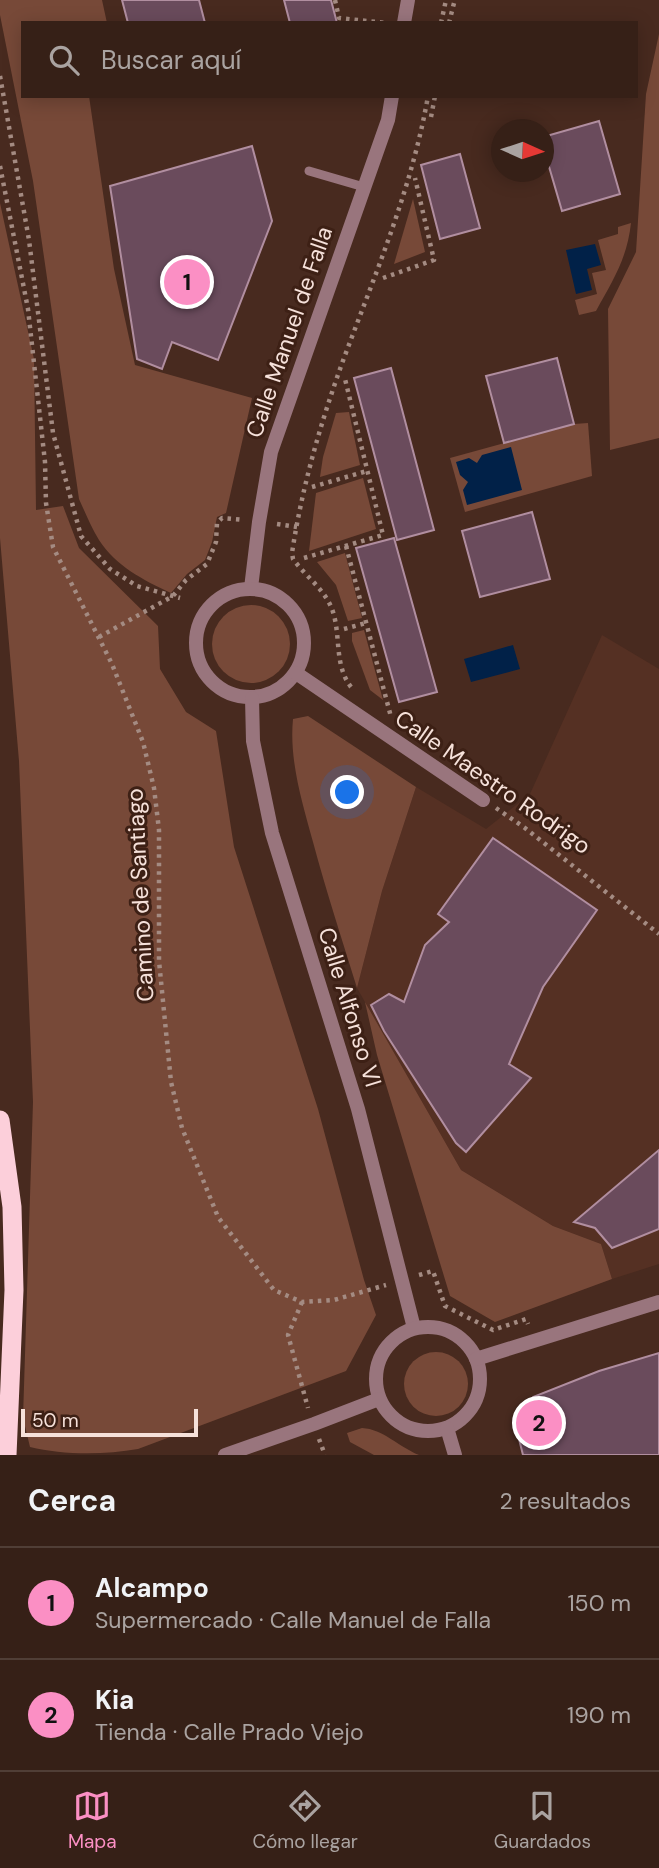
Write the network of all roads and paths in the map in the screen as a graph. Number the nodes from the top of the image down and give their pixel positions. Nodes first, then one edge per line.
1 (335, 0) edge
2 (408, 0) edge
3 (446, 0) edge
4 (457, 0) edge
5 (367, 21) edge
6 (404, 21) edge
7 (441, 21) edge
8 (450, 21) edge
9 (0, 76) edge
10 (391, 98) edge
11 (428, 98) edge
12 (435, 98) edge
13 (431, 117) dead end
14 (0, 166) edge
15 (309, 171) dead end
16 (415, 178) dead end
17 (364, 187) junction
18 (383, 278) dead end
19 (345, 379) dead end
20 (50, 401) junction
21 (38, 404) junction
22 (367, 471) junction
23 (313, 486) dead end
24 (259, 522) junction
25 (297, 527) junction
26 (346, 546) junction
27 (304, 558) dead end
28 (251, 588) junction
29 (173, 596) junction
30 (180, 598) dead end
31 (366, 623) junction
32 (344, 629) dead end
33 (99, 637) junction
34 (296, 673) junction
35 (252, 698) junction
36 (355, 714) junction
37 (392, 715) dead end
38 (484, 800) joint
39 (659, 933) edge
40 (0, 1120) edge
41 (417, 1275) dead end
42 (389, 1284) dead end
43 (302, 1302) junction
44 (659, 1302) edge
45 (528, 1325) dead end
46 (414, 1328) junction
47 (476, 1359) junction
48 (306, 1399) dead end
49 (379, 1399) junction
50 (10, 1416) junction
51 (447, 1429) junction
52 (7, 1455) edge
53 (22, 1455) edge
54 (225, 1455) edge
55 (455, 1455) edge

1 - 5 path
2 - 6 street
3 - 7 path
4 - 8 path
9 - 20 path
10 - 17 street, Calle Manuel de Falla
11 - 25 path
12 - 13 path
14 - 21 path, Camino de Santiago
15 - 17 lane
16 - 18 path
17 - 24 street, Calle Manuel de Falla
19 - 22 path
20 - 21 path
20 - 29 path
21 - 33 path, Camino de Santiago
22 - 23 path
22 - 26 path
24 - 25 path
24 - 28 street, Calle Manuel de Falla
24 - 29 path
25 - 36 path
26 - 27 path
26 - 31 path
28 - 34 street
28 - 35 street
29 - 30 path
29 - 33 path
31 - 32 path
31 - 37 path
33 - 43 path, Camino de Santiago
34 - 35 street
34 - 36 street, Calle Maestro Rodrigo
35 - 46 street, Calle Alfonso VI
36 - 38 street, Calle Maestro Rodrigo
38 - 39 path, Calle Maestro Rodrigo
40 - 50 highway
41 - 45 path
42 - 43 path
43 - 48 path
44 - 47 street
46 - 47 street
46 - 49 street
47 - 51 street
49 - 51 street
49 - 54 street
50 - 52 highway
50 - 53 highway
51 - 55 street

